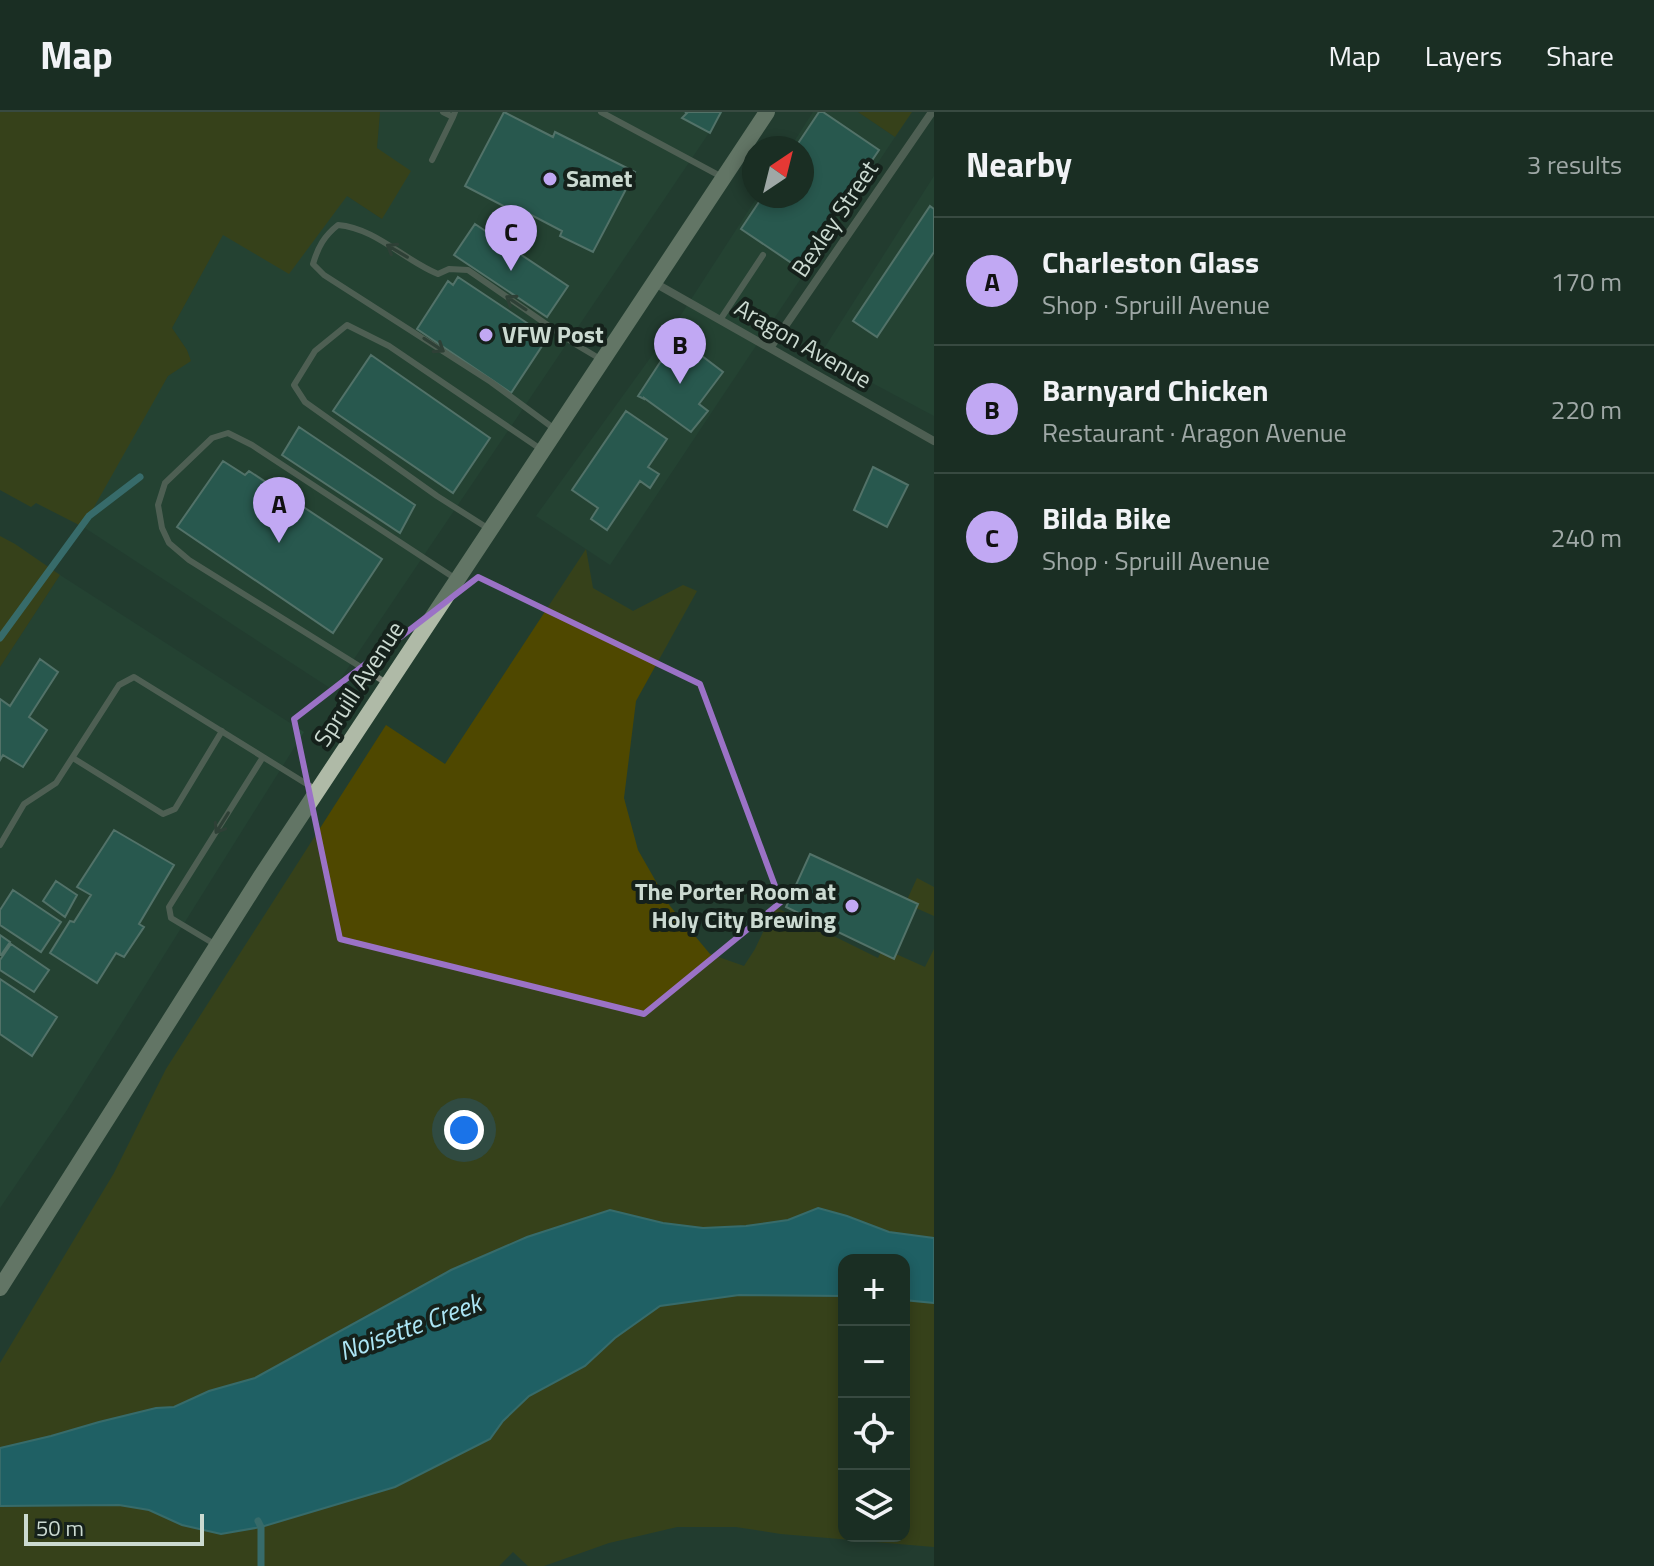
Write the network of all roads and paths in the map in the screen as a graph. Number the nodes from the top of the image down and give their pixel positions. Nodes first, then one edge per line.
1 (443, 112) edge
2 (601, 112) edge
3 (767, 112) edge
4 (932, 112) edge
5 (454, 114) edge
6 (432, 160) dead end
7 (722, 177) junction
8 (763, 255) dead end
9 (653, 282) junction
10 (720, 320) junction
11 (770, 348) junction
12 (602, 360) junction
13 (556, 430) junction
14 (934, 441) edge
15 (542, 450) junction
16 (490, 530) junction
17 (457, 580) junction
18 (388, 684) junction
19 (222, 731) junction
20 (263, 757) junction
21 (73, 758) junction
22 (318, 791) junction
23 (0, 845) edge
24 (217, 945) junction
25 (0, 1288) edge

1 - 5 lane
2 - 7 lane
3 - 7 street, Spruill Avenue
4 - 11 street, Bexley Street
5 - 6 lane
7 - 9 street, Spruill Avenue
8 - 10 lane
9 - 10 street, Aragon Avenue
9 - 12 street, Spruill Avenue
10 - 11 street, Aragon Avenue
11 - 14 street, Aragon Avenue
12 - 13 street, Spruill Avenue
12 -> 13 lane
13 - 15 street, Spruill Avenue
15 - 16 street, Spruill Avenue
15 - 16 lane
16 - 17 street, Spruill Avenue
17 - 18 street, Spruill Avenue
17 - 18 lane
18 - 22 street, Spruill Avenue
19 - 20 lane
19 - 21 lane
19 - 21 lane
20 - 22 lane
20 -> 24 lane
21 - 23 lane
22 - 24 street, Spruill Avenue
24 - 25 street, Spruill Avenue

